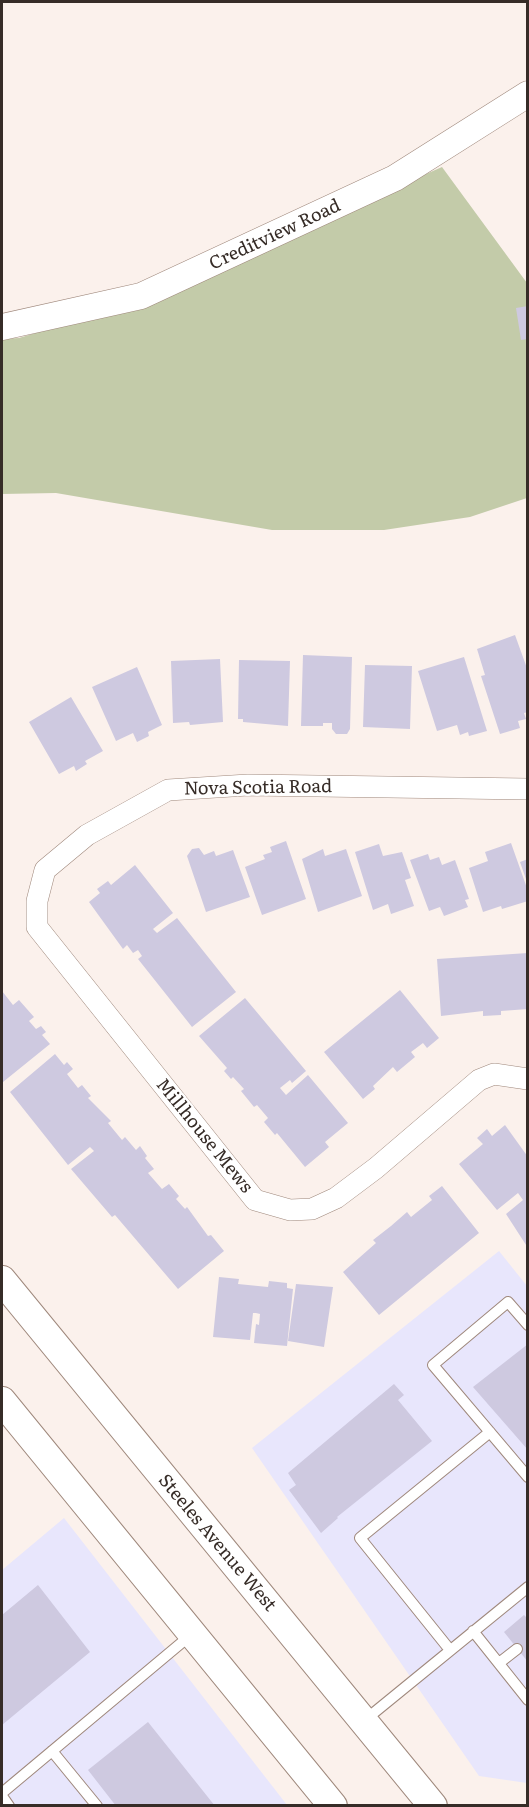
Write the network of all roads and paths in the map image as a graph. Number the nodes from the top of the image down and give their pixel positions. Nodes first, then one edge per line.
1 (528, 94) edge
2 (2, 327) edge
3 (528, 789) edge
4 (37, 901) joint
5 (528, 1079) edge
6 (2, 1280) edge
7 (528, 1325) edge
8 (2, 1401) edge
9 (490, 1432) junction
10 (528, 1477) edge
11 (528, 1587) edge
12 (473, 1632) junction
13 (192, 1634) junction
14 (517, 1649) dead end
15 (450, 1650) junction
16 (499, 1663) junction
17 (525, 1692) edge
18 (365, 1720) junction
19 (52, 1750) junction
20 (2, 1794) edge
21 (9, 1806) edge
22 (97, 1806) edge
23 (333, 1806) edge
24 (433, 1806) edge

1 - 2 street, Creditview Road
3 - 4 street, Nova Scotia Road
4 - 5 street, Millhouse Mews
6 - 18 main road, Steeles Avenue West
7 - 9 lane
8 - 13 main road
9 - 10 lane
9 - 15 lane
11 - 12 lane
12 - 15 lane
12 - 16 lane
13 - 19 lane
13 - 23 main road
14 - 16 lane
15 - 18 lane
16 - 17 lane
18 - 24 main road, Steeles Avenue West
19 - 20 lane
19 - 22 lane
20 - 21 lane

